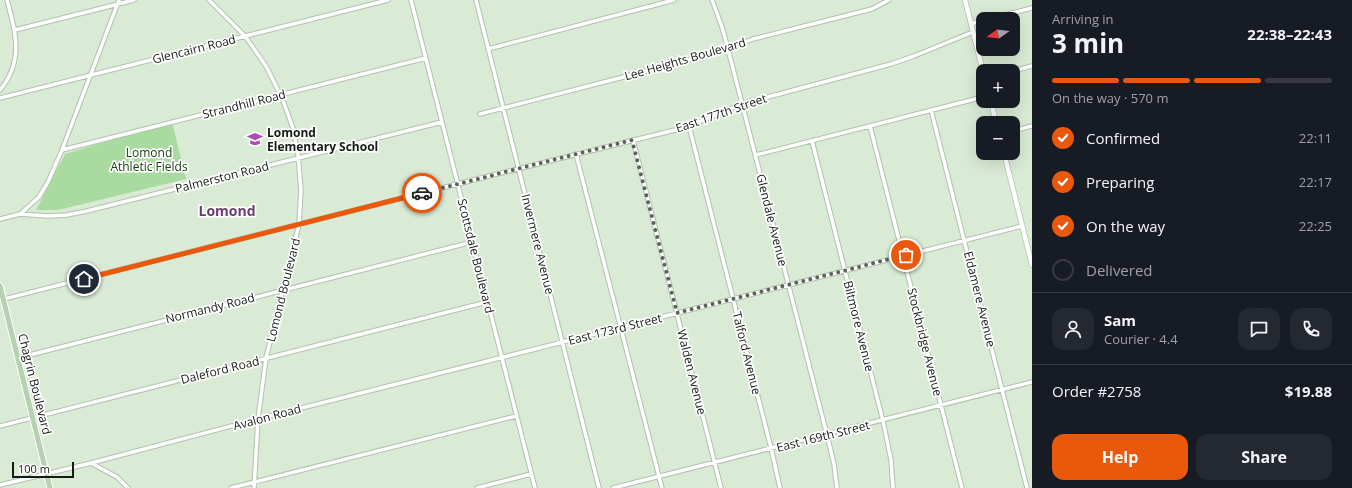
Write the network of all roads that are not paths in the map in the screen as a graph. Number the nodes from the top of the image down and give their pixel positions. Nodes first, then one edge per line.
1 (8, 0) edge
2 (134, 0) edge
3 (209, 0) edge
4 (388, 0) edge
5 (411, 0) edge
6 (476, 0) edge
7 (674, 0) edge
8 (712, 0) edge
9 (889, 0) edge
10 (965, 0) edge
11 (118, 2) edge
12 (1032, 8) edge
13 (1016, 12) edge
14 (976, 22) edge
15 (971, 24) junction
16 (15, 30) junction
17 (973, 32) junction
18 (245, 36) junction
19 (488, 49) junction
20 (728, 49) junction
21 (426, 58) junction
22 (981, 64) edge
23 (1032, 66) edge
24 (1020, 69) edge
25 (91, 75) junction
26 (0, 90) edge
27 (281, 95) junction
28 (0, 98) edge
29 (976, 99) edge
30 (742, 104) junction
31 (503, 108) junction
32 (931, 110) junction
33 (480, 114) dead end
34 (442, 122) junction
35 (690, 126) junction
36 (870, 126) junction
37 (1032, 126) edge
38 (1020, 129) edge
39 (632, 140) junction
40 (812, 141) junction
41 (62, 150) junction
42 (576, 154) junction
43 (756, 155) junction
44 (298, 159) junction
45 (1006, 160) edge
46 (518, 168) junction
47 (458, 184) junction
48 (20, 214) junction
49 (0, 219) edge
50 (299, 224) junction
51 (1022, 226) junction
52 (964, 240) junction
53 (472, 242) junction
54 (903, 256) junction
55 (1032, 265) edge
56 (845, 271) junction
57 (789, 285) junction
58 (0, 286) edge
59 (283, 290) junction
60 (733, 299) junction
61 (2, 300) edge
62 (487, 302) junction
63 (677, 313) junction
64 (621, 327) junction
65 (563, 342) junction
66 (533, 350) joint
67 (18, 358) junction
68 (266, 358) junction
69 (502, 358) junction
70 (1032, 382) edge
71 (1003, 390) junction
72 (941, 405) junction
73 (516, 416) junction
74 (34, 417) junction
75 (258, 419) junction
76 (883, 421) junction
77 (0, 426) edge
78 (827, 434) junction
79 (771, 448) junction
80 (91, 463) junction
81 (715, 463) junction
82 (47, 474) junction
83 (531, 474) junction
84 (659, 476) junction
85 (254, 482) junction
86 (0, 485) edge
87 (50, 488) edge
88 (128, 488) edge
89 (231, 488) edge
90 (254, 488) edge
91 (477, 488) edge
92 (535, 488) edge
93 (599, 488) edge
94 (613, 488) edge
95 (662, 488) edge
96 (721, 488) edge
97 (780, 488) edge
98 (837, 488) edge
99 (893, 488) edge
100 (962, 488) edge
101 (1028, 488) edge

1 - 16 street
2 - 11 street
3 - 18 street, Lomond Boulevard
4 - 18 street, Glencairn Road
5 - 21 street, Scottsdale Boulevard
6 - 19 street, Invermere Avenue
7 - 19 street
8 - 20 street, Glendale Avenue
9 - 20 street, Lee Heights Boulevard
10 - 15 main road
11 - 16 street
11 - 25 street
12 - 13 street
14 - 15 street
15 - 17 main road
16 - 26 street
17 - 22 main road
17 - 30 street, East 177th Street
18 - 25 street, Glencairn Road
18 - 27 street, Lomond Boulevard
19 - 31 street, Invermere Avenue
20 - 30 street, Glendale Avenue
20 - 31 street, Lee Heights Boulevard
21 - 27 street, Strandhill Road
21 - 34 street, Scottsdale Boulevard
23 - 24 street
25 - 28 street, Glencairn Road
25 - 41 street
27 - 41 street, Strandhill Road
27 - 44 street, Lomond Boulevard
29 - 32 street
30 - 35 street, East 177th Street
30 - 43 street, Glendale Avenue
31 - 33 street, Lee Heights Boulevard
31 - 46 street, Invermere Avenue
32 - 36 street
32 - 52 street, Eldamere Avenue
34 - 44 street, Palmerston Road
34 - 47 street, Scottsdale Boulevard
35 - 39 street, East 177th Street
35 - 60 street, Talford Avenue
36 - 40 street
36 - 54 street, Stockbridge Avenue
37 - 38 street
39 - 42 street, East 177th Street
39 - 63 street, Walden Avenue
40 - 43 street
40 - 56 street, Biltmore Avenue
41 - 48 street
42 - 46 street, East 177th Street
42 - 64 street
43 - 57 street, Glendale Avenue
44 - 48 street, Palmerston Road
44 - 50 street, Lomond Boulevard
45 - 51 main road
46 - 47 street, East 177th Street
46 - 65 street, Invermere Avenue
47 - 50 street, East 177th Street
47 - 53 street, Scottsdale Boulevard
48 - 49 street, Palmerston Road
50 - 59 street, Lomond Boulevard
50 - 61 street, East 177th Street
51 - 52 street, East 173rd Street
51 - 55 main road
52 - 54 street, East 173rd Street
52 - 71 street, Eldamere Avenue
53 - 59 street, Normandy Road
53 - 62 street, Scottsdale Boulevard
54 - 56 street, East 173rd Street
54 - 72 street, Stockbridge Avenue
56 - 57 street, East 173rd Street
56 - 76 street, Biltmore Avenue
57 - 60 street, East 173rd Street
57 - 78 street, Glendale Avenue
58 - 61 main road, Chagrin Boulevard
59 - 67 street, Normandy Road
59 - 68 street, Lomond Boulevard
60 - 63 street, East 173rd Street
60 - 79 street, Talford Avenue
61 - 67 main road, Chagrin Boulevard
62 - 68 street, Daleford Road
62 - 69 street, Scottsdale Boulevard
63 - 64 street, East 173rd Street
63 - 81 street, Walden Avenue
64 - 65 street, East 173rd Street
64 - 84 street
65 - 66 street, East 173rd Street
65 - 93 street, Invermere Avenue
66 - 69 street, Avalon Road
67 - 74 main road, Chagrin Boulevard
68 - 74 street, Daleford Road
68 - 75 street, Lomond Boulevard
69 - 73 street, Scottsdale Boulevard
69 - 75 street, Avalon Road
70 - 71 street, East 169th Street
71 - 72 street, East 169th Street
71 - 101 street, Eldamere Avenue
72 - 76 street, East 169th Street
72 - 100 street, Stockbridge Avenue
73 - 83 street, Scottsdale Boulevard
73 - 85 street
74 - 77 street, Daleford Road
74 - 82 main road, Chagrin Boulevard
75 - 80 street, Avalon Road
75 - 85 street, Lomond Boulevard
76 - 78 street, East 169th Street
76 - 99 street, Biltmore Avenue
78 - 79 street, East 169th Street
78 - 98 street, Glendale Avenue
79 - 81 street, East 169th Street
79 - 97 street, Talford Avenue
80 - 82 street, Avalon Road
80 - 88 street
81 - 84 street, East 169th Street
81 - 96 street, Walden Avenue
82 - 86 street, Avalon Road
82 - 87 main road, Chagrin Boulevard
83 - 91 street
83 - 92 street, Scottsdale Boulevard
84 - 94 street, East 169th Street
84 - 95 street
85 - 89 street
85 - 90 street, Lomond Boulevard

